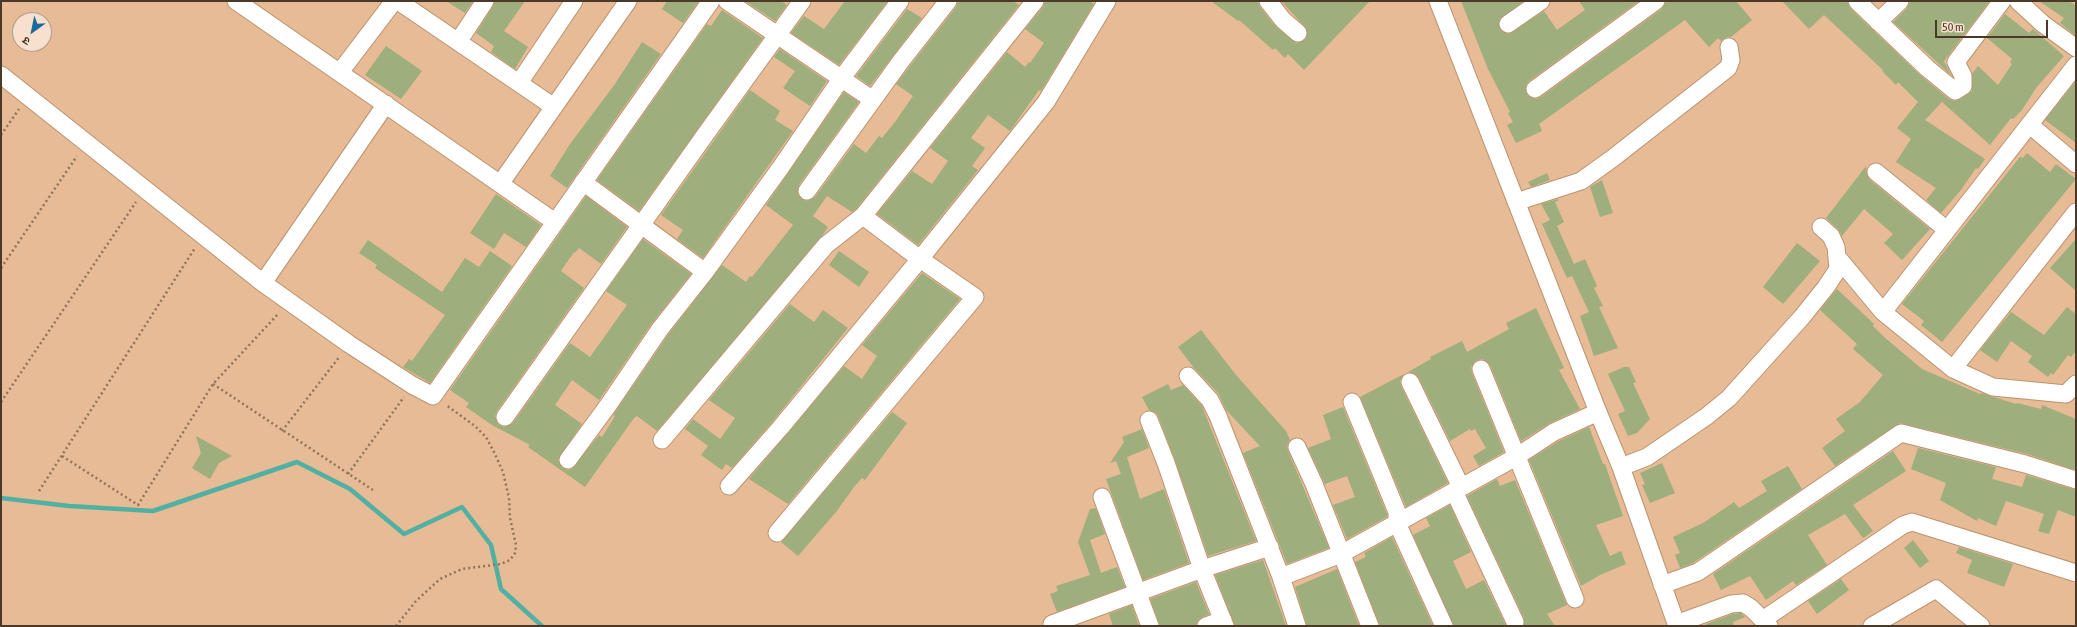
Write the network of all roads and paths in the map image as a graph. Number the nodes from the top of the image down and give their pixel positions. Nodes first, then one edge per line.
1 (236, 1) edge
2 (394, 1) edge
3 (398, 1) edge
4 (485, 1) edge
5 (574, 1) edge
6 (628, 1) edge
7 (711, 1) edge
8 (727, 1) edge
9 (802, 1) edge
10 (900, 1) edge
11 (948, 1) edge
12 (1035, 1) edge
13 (1107, 1) edge
14 (1268, 1) edge
15 (1438, 1) edge
16 (1541, 1) edge
17 (1656, 1) edge
18 (1857, 1) edge
19 (1900, 1) edge
20 (2002, 1) edge
21 (2018, 1) edge
22 (1878, 22) junction
23 (1508, 24) dead end
24 (1298, 33) dead end
25 (778, 36) junction
26 (458, 42) junction
27 (1728, 47) dead end
28 (2076, 48) edge
29 (2076, 65) edge
30 (340, 72) junction
31 (1, 75) edge
32 (841, 79) junction
33 (519, 83) junction
34 (1535, 89) dead end
35 (27, 96) junction
36 (873, 100) junction
37 (386, 104) junction
38 (554, 107) junction
39 (2030, 125) junction
40 (1, 135) edge
41 (86, 144) junction
42 (2076, 164) edge
43 (1876, 172) dead end
44 (582, 182) junction
45 (500, 184) junction
46 (144, 190) junction
47 (807, 191) dead end
48 (1516, 202) junction
49 (2076, 212) edge
50 (863, 216) junction
51 (555, 222) junction
52 (641, 226) junction
53 (1822, 227) dead end
54 (1947, 230) junction
55 (202, 237) junction
56 (1838, 258) junction
57 (920, 259) junction
58 (1, 268) edge
59 (705, 272) junction
60 (263, 283) junction
61 (289, 302) junction
62 (1883, 312) junction
63 (349, 344) junction
64 (1481, 369) dead end
65 (1953, 369) junction
66 (1188, 376) dead end
67 (1410, 382) dead end
68 (213, 384) junction
69 (412, 385) junction
70 (2073, 392) edge
71 (433, 396) junction
72 (1, 402) edge
73 (1352, 402) dead end
74 (1598, 412) junction
75 (505, 417) dead end
76 (1149, 420) dead end
77 (282, 431) junction
78 (662, 440) dead end
79 (1297, 447) dead end
80 (62, 456) junction
81 (1516, 457) junction
82 (568, 460) dead end
83 (1621, 467) junction
84 (348, 474) junction
85 (2076, 480) edge
86 (729, 486) dead end
87 (1458, 489) junction
88 (373, 490) dead end
89 (40, 491) dead end
90 (1102, 497) dead end
91 (1397, 523) junction
92 (777, 533) dead end
93 (1270, 547) junction
94 (1341, 554) junction
95 (1202, 569) junction
96 (2076, 573) edge
97 (1281, 577) junction
98 (1662, 585) junction
99 (1138, 593) junction
100 (1575, 599) dead end
101 (1516, 622) dead end
102 (1224, 623) edge
103 (1766, 623) edge
104 (1052, 624) dead end
105 (1676, 625) edge
106 (396, 626) edge
107 (1150, 626) edge
108 (1206, 626) edge
109 (1297, 626) edge
110 (1370, 626) edge
111 (1444, 626) edge
112 (1872, 626) edge
113 (1981, 626) edge

1 - 30 street
2 - 30 street
3 - 26 street
4 - 26 street
5 - 33 street
6 - 38 street
7 - 44 street
8 - 25 street
9 - 25 street
10 - 32 street
11 - 36 street
12 - 50 street
13 - 57 street
14 - 24 street
15 - 48 street
16 - 23 street
17 - 34 street
18 - 22 street
19 - 22 street
20 - 22 street
21 - 28 street
25 - 32 street
25 - 52 street
26 - 33 street
27 - 48 street
29 - 39 street
30 - 37 street
31 - 35 street
32 - 36 street
32 - 59 street
33 - 38 street
35 - 40 path
35 - 41 street
36 - 47 street
37 - 45 street
37 - 60 street
38 - 45 street
39 - 42 street
39 - 54 street
41 - 46 street
41 - 58 path
43 - 54 street
44 - 51 street
44 - 52 street
45 - 51 street
46 - 55 street
46 - 72 path
48 - 74 street
49 - 65 street
50 - 57 street
50 - 78 street
51 - 71 street
52 - 59 street
52 - 75 street
53 - 56 street
54 - 62 street
55 - 60 street
55 - 80 path
56 - 62 street
56 - 83 street
57 - 86 street
57 - 92 street
59 - 82 street
60 - 61 street
61 - 63 street
61 - 68 path
62 - 65 street
63 - 69 street
63 - 77 path
64 - 81 street
65 - 70 street
66 - 93 street
67 - 87 street
68 - 77 path
68 - 80 path
69 - 71 street
69 - 84 path
71 - 106 path
73 - 91 street
74 - 81 street
74 - 83 street
76 - 95 street
77 - 84 path
79 - 94 street
80 - 89 path
81 - 87 street
81 - 100 street
83 - 98 street
84 - 88 path
85 - 98 street
87 - 91 street
87 - 101 street
90 - 99 street
91 - 94 street
91 - 111 street
93 - 95 street
93 - 97 street
94 - 97 street
94 - 110 street
95 - 99 street
95 - 102 street
96 - 103 street
97 - 109 street
98 - 105 street
99 - 104 street
99 - 107 street
102 - 108 street
103 - 105 street
112 - 113 street

